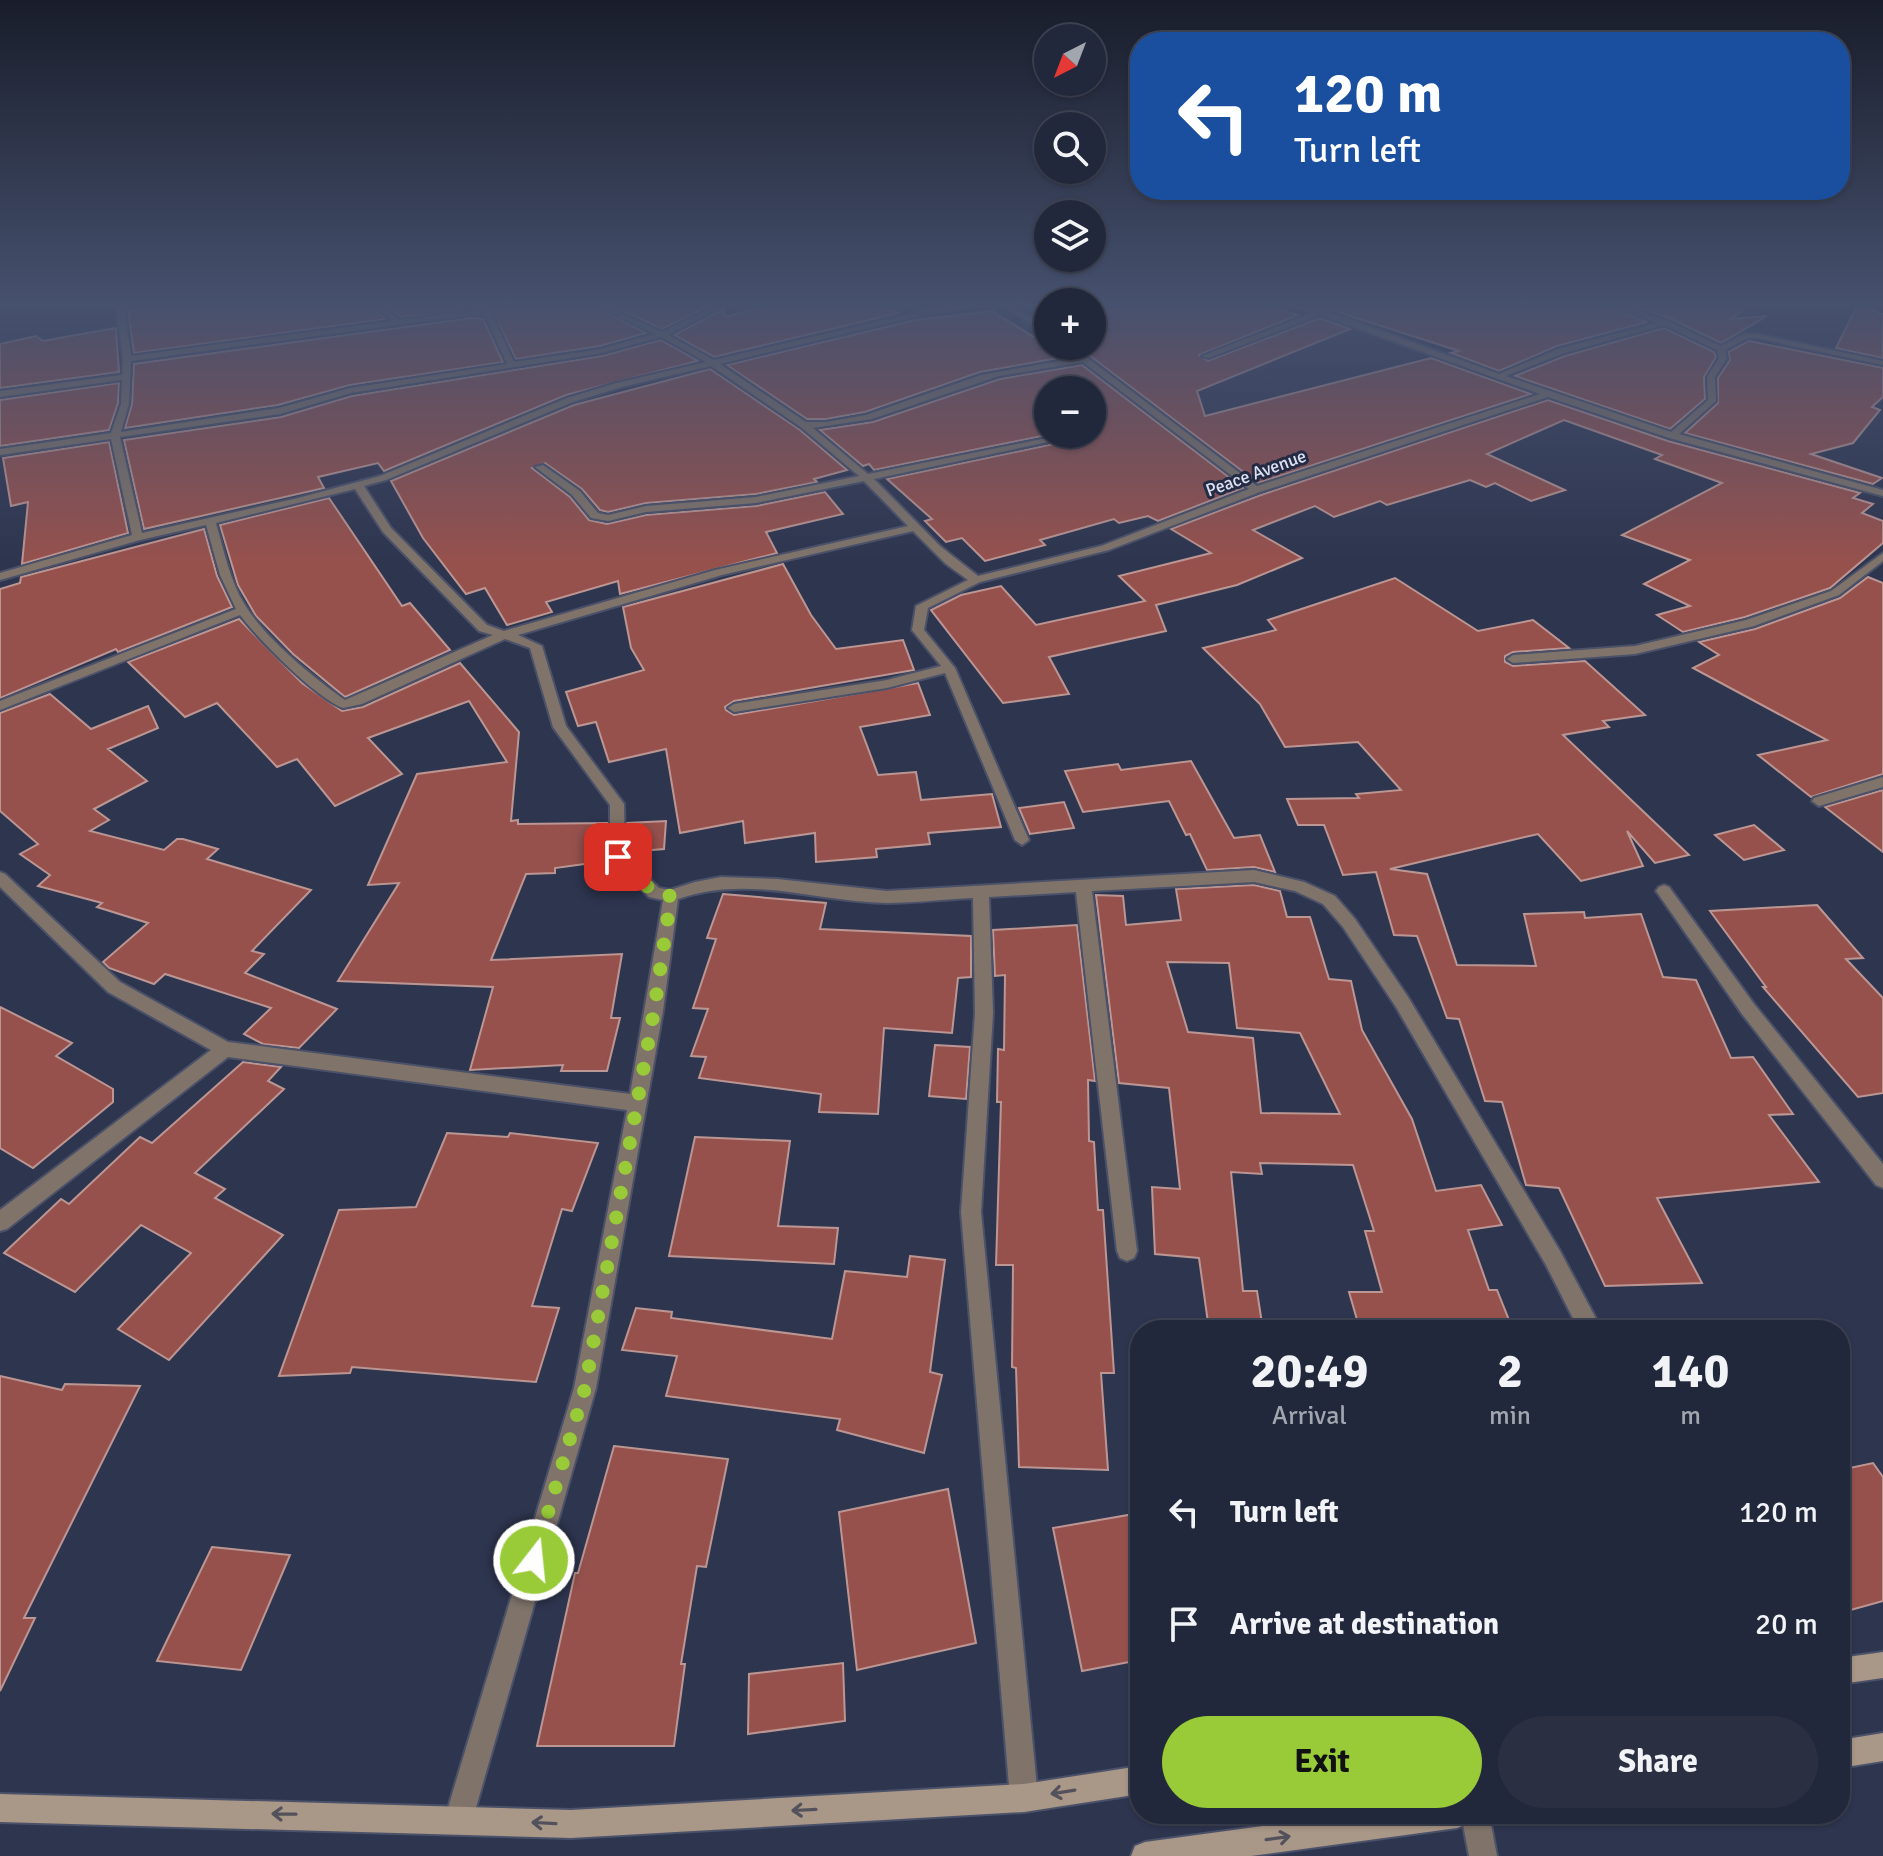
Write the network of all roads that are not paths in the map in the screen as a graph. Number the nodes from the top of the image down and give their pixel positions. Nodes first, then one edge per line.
1 (32, 390) edge
2 (125, 390) edge
3 (358, 390) edge
4 (606, 390) edge
5 (755, 390) edge
6 (951, 390) edge
7 (1126, 390) edge
8 (1536, 390) edge
9 (1709, 390) edge
10 (0, 394) edge
11 (1548, 394) junction
12 (804, 425) junction
13 (115, 435) junction
14 (1672, 436) junction
15 (1034, 444) edge
16 (0, 452) edge
17 (540, 467) dead end
18 (867, 478) junction
19 (358, 485) junction
20 (1256, 490) junction
21 (1883, 493) edge
22 (210, 520) junction
23 (917, 527) junction
24 (138, 537) junction
25 (1883, 556) edge
26 (0, 577) edge
27 (976, 580) junction
28 (241, 611) junction
29 (501, 636) junction
30 (1513, 659) dead end
31 (949, 668) junction
32 (0, 706) edge
33 (734, 708) dead end
34 (1883, 782) edge
35 (1819, 801) dead end
36 (1022, 840) dead end
37 (0, 878) edge
38 (1083, 884) junction
39 (981, 890) junction
40 (1664, 891) dead end
41 (671, 896) junction
42 (225, 1049) junction
43 (636, 1103) junction
44 (1883, 1179) edge
45 (0, 1222) edge
46 (1127, 1251) dead end
47 (1586, 1320) edge
48 (1883, 1665) edge
49 (1850, 1670) edge
50 (1883, 1747) edge
51 (1850, 1752) edge
52 (1130, 1782) edge
53 (1024, 1798) junction
54 (0, 1808) edge
55 (459, 1818) junction
56 (1383, 1824) edge
57 (1477, 1824) edge
58 (1145, 1856) edge
59 (1483, 1856) edge

1 - 10 street
2 - 13 street
3 - 13 street
4 - 19 street
5 - 12 street
6 - 12 street
7 - 20 street
8 - 11 street
9 - 14 street
11 - 14 street
11 - 20 street, Peace Avenue
12 - 18 street
13 - 16 street
13 - 24 street
14 - 21 street
15 - 18 street
17 - 18 street
18 - 23 street
19 - 22 street
19 - 29 street
20 - 27 street, Peace Avenue
22 - 24 street
22 - 28 street
23 - 27 street
23 - 29 street
24 - 26 street
25 - 30 street
27 - 31 street, Peace Avenue
28 - 29 street
28 - 32 street
29 - 41 street
31 - 33 street
31 - 36 street, Peace Avenue
34 - 35 street
37 - 42 street
38 - 39 street
38 - 46 street
38 - 47 street
39 - 41 street
39 - 53 street
40 - 44 street
41 - 43 street
42 - 43 street
42 - 45 street
43 - 55 street
48 - 49 street
50 - 51 street
52 -> 53 street
53 -> 55 street
55 -> 54 street
58 -> 56 street
57 - 59 street

